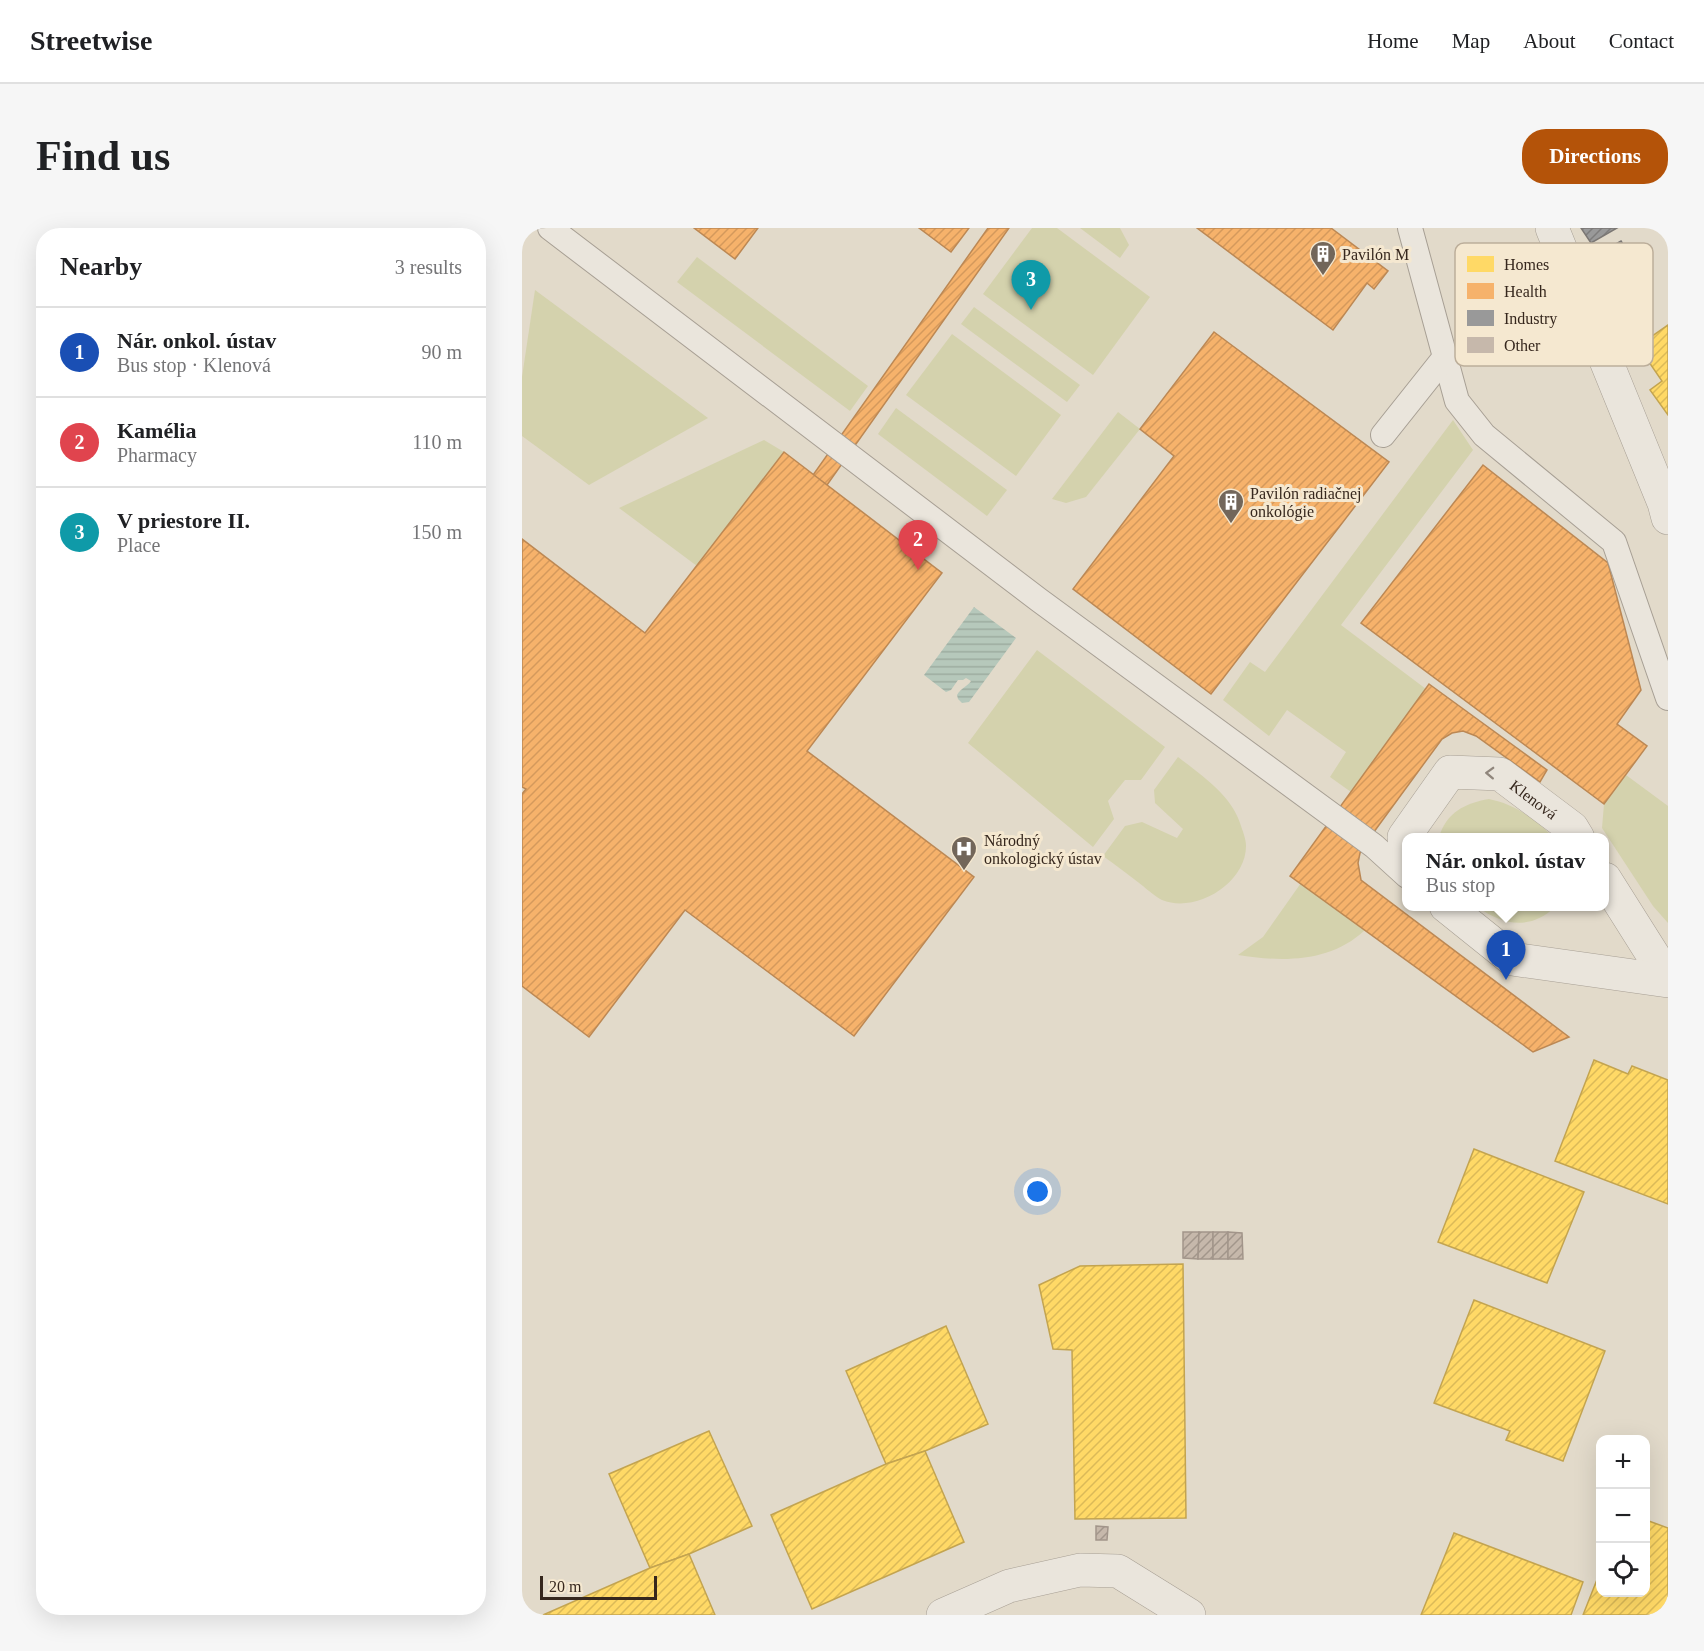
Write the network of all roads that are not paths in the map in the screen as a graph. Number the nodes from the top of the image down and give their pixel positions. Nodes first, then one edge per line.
1 (550, 228) edge
2 (1410, 228) edge
3 (1552, 228) edge
4 (1558, 243) edge
5 (1445, 357) junction
6 (1609, 366) edge
7 (1383, 435) dead end
8 (1667, 507) edge
9 (1668, 698) edge
10 (1407, 833) edge
11 (1575, 833) edge
12 (1402, 871) edge
13 (1609, 885) edge
14 (1452, 911) edge
15 (1668, 980) edge
16 (943, 1615) edge
17 (1189, 1615) edge

1 - 12 lane
2 - 5 lane
3 - 4 street
5 - 7 lane
5 - 9 lane
6 - 8 street
11 -> 10 street, Klenová
13 - 15 street
14 - 15 street
16 - 17 street

